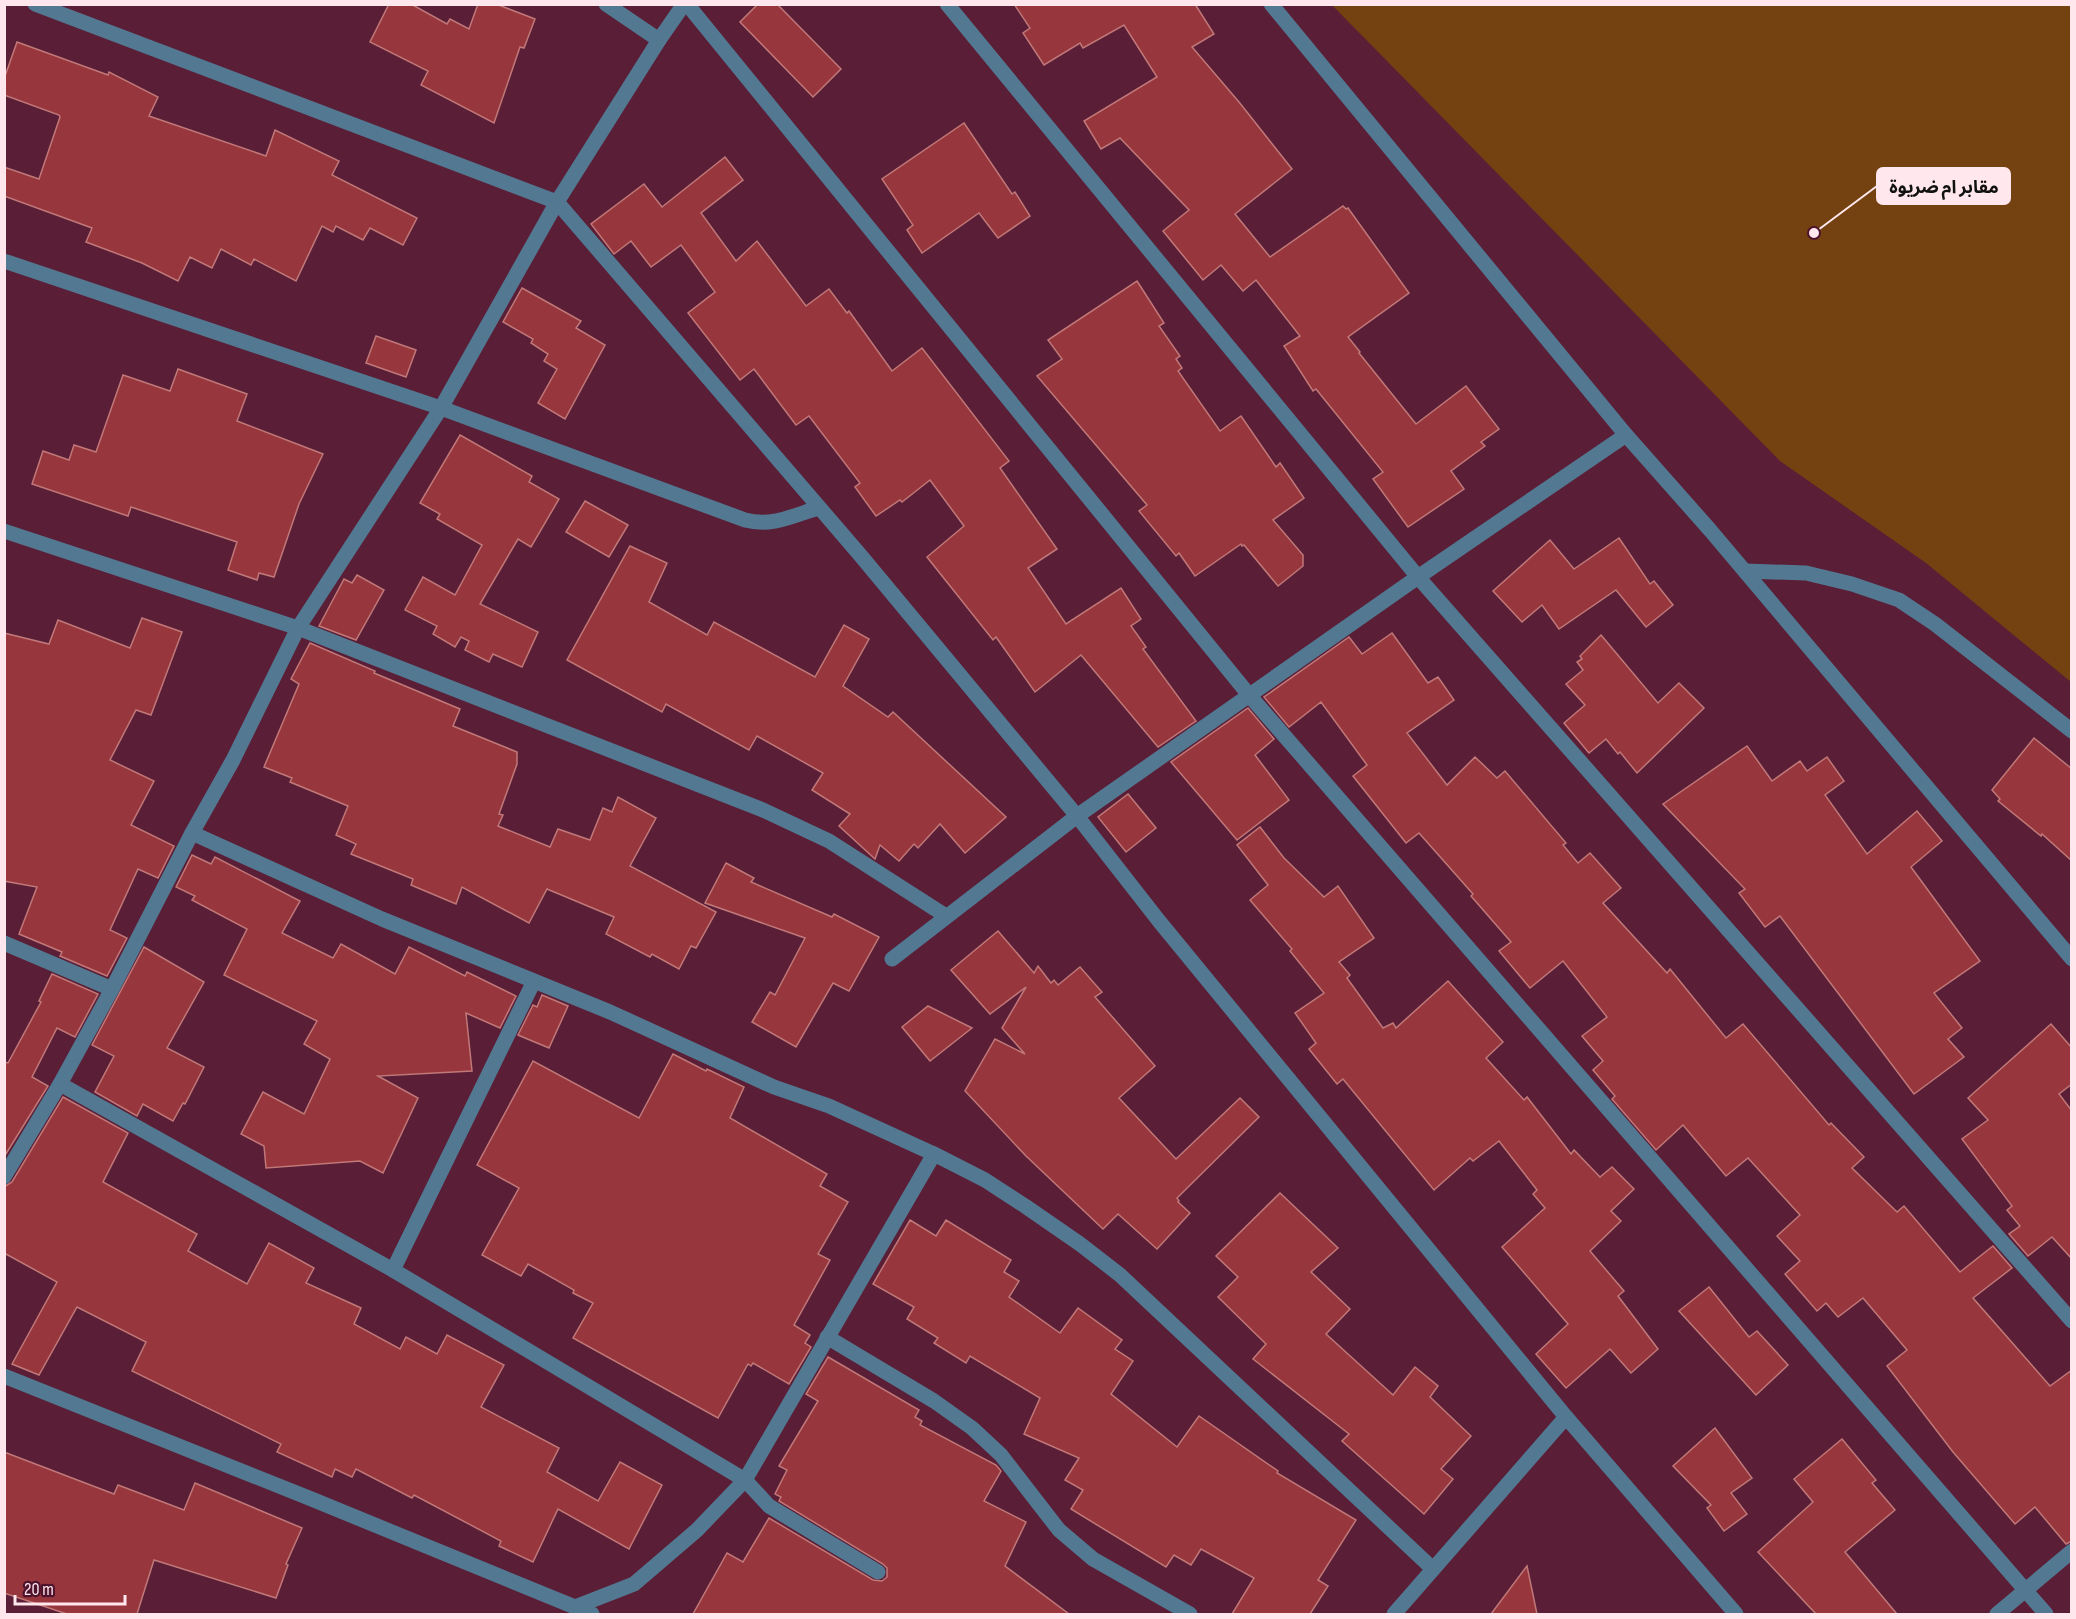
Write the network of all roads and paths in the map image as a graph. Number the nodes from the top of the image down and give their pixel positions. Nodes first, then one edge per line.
1 (35, 4) edge
2 (606, 4) edge
3 (685, 4) edge
4 (947, 4) edge
5 (1271, 4) edge
6 (659, 39) junction
7 (557, 202) junction
8 (4, 261) edge
9 (441, 408) junction
10 (1626, 435) junction
11 (818, 508) junction
12 (4, 531) edge
13 (1745, 571) junction
14 (1418, 577) junction
15 (298, 628) junction
16 (1248, 695) junction
17 (2072, 731) edge
18 (1077, 816) junction
19 (192, 833) junction
20 (946, 916) junction
21 (4, 943) edge
22 (892, 959) dead end
23 (2072, 959) edge
24 (534, 981) junction
25 (112, 989) junction
26 (60, 1084) junction
27 (934, 1154) junction
28 (4, 1177) edge
29 (393, 1270) junction
30 (2072, 1321) edge
31 (827, 1337) junction
32 (4, 1376) edge
33 (1566, 1417) junction
34 (745, 1480) junction
35 (2072, 1551) edge
36 (1433, 1569) junction
37 (878, 1572) dead end
38 (2026, 1591) junction
39 (575, 1607) junction
40 (592, 1614) edge
41 (1190, 1614) edge
42 (1394, 1614) edge
43 (1736, 1614) edge
44 (1997, 1614) edge
45 (2046, 1614) edge

1 - 7 street
2 - 6 street
3 - 6 street
3 - 16 street
4 - 14 street
5 - 10 street
6 - 7 street
7 - 9 street
7 - 11 street
8 - 9 street
9 - 11 street
9 - 15 street
10 - 13 street
10 - 14 street
11 - 18 street
12 - 15 street
13 - 17 street
13 - 23 street
14 - 16 street
14 - 30 street
15 - 19 street
15 - 20 street
16 - 18 street
16 - 38 street
18 - 20 street
18 - 33 street
19 - 24 street
19 - 25 street
20 - 22 street
21 - 25 street
24 - 27 street
24 - 29 street
25 - 26 street
26 - 28 street
26 - 29 street
27 - 31 street
27 - 36 street
29 - 34 street
31 - 34 street
31 - 41 street
32 - 39 street
33 - 36 street
33 - 43 street
34 - 37 street
34 - 39 street
35 - 38 street
36 - 42 street
38 - 44 street
38 - 45 street
39 - 40 street

